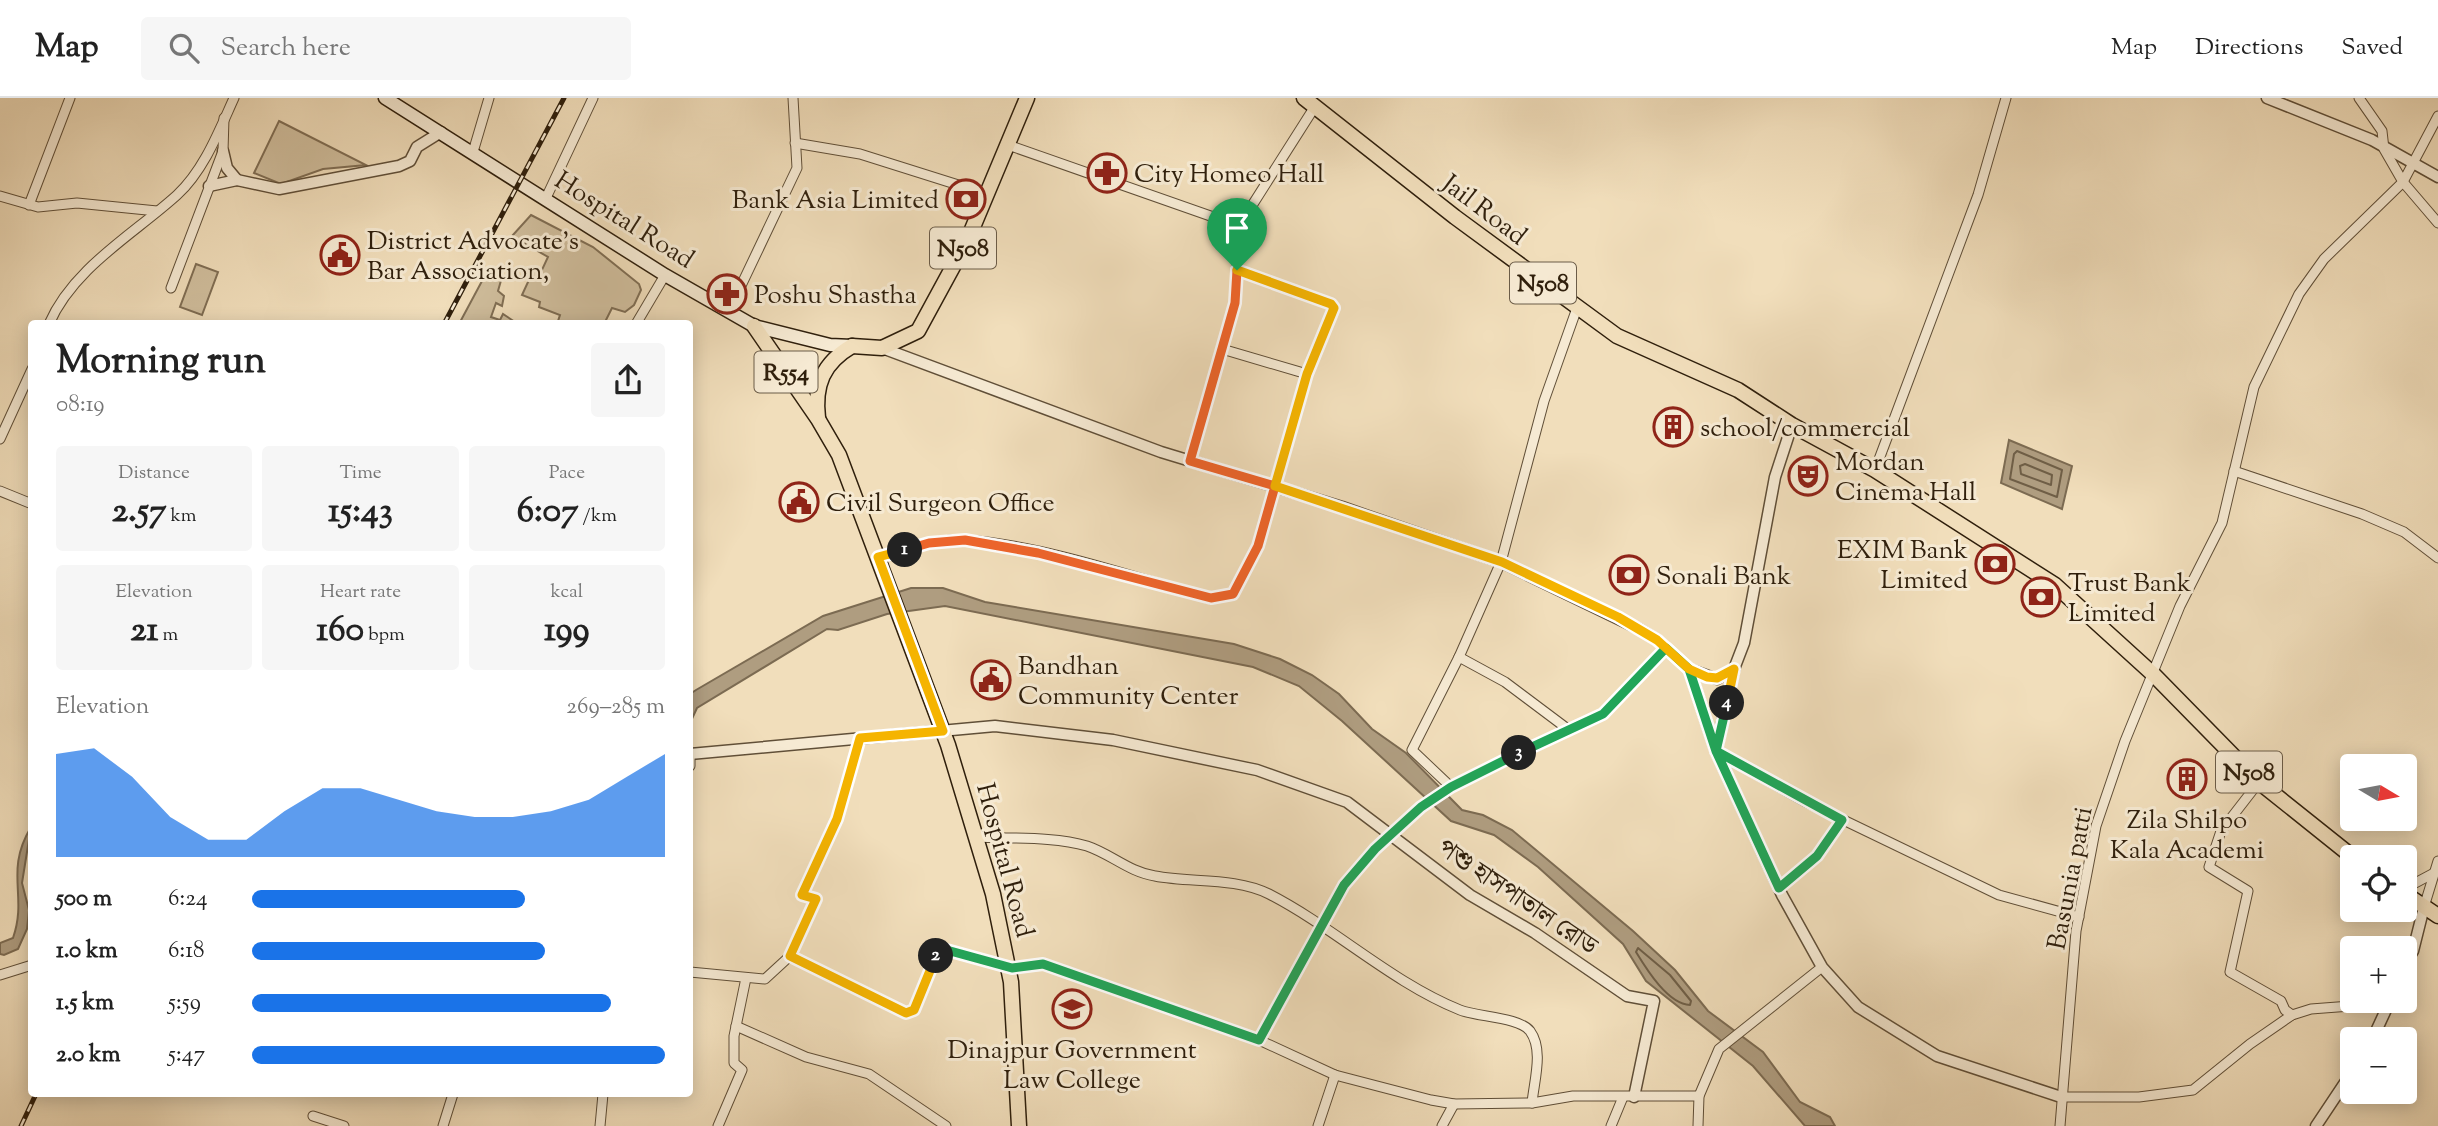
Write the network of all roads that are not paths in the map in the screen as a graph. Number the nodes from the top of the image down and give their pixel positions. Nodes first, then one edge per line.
1 (70, 98) edge
2 (234, 98) edge
3 (385, 98) edge
4 (489, 98) edge
5 (593, 98) edge
6 (793, 98) edge
7 (1027, 98) edge
8 (2006, 98) edge
9 (2267, 98) edge
10 (2359, 98) edge
11 (1309, 103) edge
12 (2438, 116) edge
13 (224, 118) junction
14 (440, 132) junction
15 (796, 142) junction
16 (1008, 145) junction
17 (2384, 149) junction
18 (223, 151) junction
19 (473, 152) junction
20 (2413, 164) junction
21 (2438, 177) edge
22 (237, 180) junction
23 (2403, 182) junction
24 (209, 186) junction
25 (987, 194) junction
26 (0, 195) edge
27 (546, 198) junction
28 (29, 205) junction
29 (157, 211) junction
30 (2438, 223) edge
31 (1239, 226) junction
32 (1237, 270) junction
33 (665, 275) junction
34 (171, 288) dead end
35 (1577, 308) junction
36 (729, 311) junction
37 (51, 320) edge
38 (638, 320) edge
39 (754, 326) junction
40 (852, 346) junction
41 (882, 348) junction
42 (1222, 349) junction
43 (1307, 374) junction
44 (28, 378) edge
45 (818, 419) junction
46 (1792, 425) junction
47 (0, 439) edge
48 (1190, 461) junction
49 (1875, 470) junction
50 (2234, 471) junction
51 (1275, 486) junction
52 (0, 491) edge
53 (28, 502) edge
54 (878, 557) junction
55 (2438, 558) edge
56 (1502, 562) junction
57 (1666, 648) junction
58 (1459, 657) junction
59 (1689, 669) junction
60 (1734, 669) junction
61 (2154, 675) junction
62 (1569, 730) junction
63 (943, 731) junction
64 (860, 738) junction
65 (1716, 751) junction
66 (693, 754) edge
67 (2259, 782) junction
68 (1449, 789) junction
69 (1842, 820) junction
70 (1390, 836) junction
71 (976, 837) junction
72 (2340, 847) edge
73 (2438, 861) edge
74 (2434, 873) junction
75 (2417, 883) edge
76 (1779, 888) junction
77 (2417, 901) edge
78 (2424, 907) junction
79 (2438, 916) edge
80 (2079, 917) junction
81 (1321, 925) junction
82 (2417, 936) edge
83 (790, 956) junction
84 (28, 966) edge
85 (1822, 967) junction
86 (1009, 968) junction
87 (693, 972) edge
88 (0, 975) edge
89 (746, 978) junction
90 (2340, 1006) edge
91 (2292, 1015) junction
92 (736, 1026) junction
93 (1259, 1040) junction
94 (1335, 1075) junction
95 (2340, 1090) edge
96 (1699, 1096) junction
97 (452, 1097) edge
98 (603, 1097) edge
99 (1628, 1097) junction
100 (2061, 1097) junction
101 (1532, 1103) junction
102 (1454, 1104) junction
103 (313, 1116) dead end
104 (1019, 1123) edge
105 (344, 1126) edge
106 (443, 1126) edge
107 (600, 1126) edge
108 (718, 1126) edge
109 (946, 1126) edge
110 (1003, 1126) edge
111 (1318, 1126) edge
112 (1442, 1126) edge
113 (1611, 1126) edge
114 (1698, 1126) edge
115 (2060, 1126) edge
116 (2316, 1126) edge

1 - 28 street
2 - 13 street
3 - 14 main road, Hospital Road
4 - 19 street
5 - 27 street
6 - 15 street
7 - 16 main road, N508
8 - 49 street
9 - 17 street
10 - 17 street
11 - 31 street
11 - 35 main road, Jail Road / N508
12 - 20 street, Basunia patti
13 - 18 street
13 - 29 street
14 - 19 main road, Hospital Road
14 - 22 street
15 - 25 street
15 - 36 street
16 - 25 main road, N508
16 - 31 street
17 - 20 street
17 - 23 street
18 - 22 street
18 - 24 street
19 - 27 main road, Hospital Road
20 - 21 street
20 - 23 street, Basunia patti
22 - 24 street
23 - 30 street
23 - 50 street, Basunia patti
24 - 34 street
25 - 41 main road, N508
26 - 28 street
27 - 33 main road, Hospital Road
28 - 29 street
29 - 37 street
31 - 32 street
32 - 42 street
32 - 43 street
33 - 36 main road, Hospital Road
33 - 38 street
35 - 46 main road, Jail Road / N508
35 - 56 street
36 - 39 main road, Hospital Road
39 - 40 main road, Hospital Road
39 - 45 main road, R554
40 - 41 main road, N508
40 - 45 main road, R554
41 - 48 street
42 - 43 street
42 - 48 street
43 - 51 street
44 - 47 street
45 - 54 main road, R554
46 - 49 main road, N508
46 - 60 street
48 - 51 street
49 - 61 main road, N508
50 - 55 street
50 - 61 street, Basunia patti
51 - 54 street
51 - 56 street
52 - 53 street
54 - 63 main road, Hospital Road / R554
56 - 57 street
56 - 58 street
57 - 59 street
57 - 62 street
58 - 62 street
58 - 68 street
59 - 60 street
59 - 65 street
60 - 65 street
61 - 67 main road, N508
61 - 80 street, Basunia patti
62 - 68 street
63 - 64 street, পশু হাসপাতাল রোড
63 - 70 street, পশু হাসপাতাল রোড
63 - 71 main road, Hospital Road / R554
64 - 66 street, পশু হাসপাতাল রোড
64 - 83 street
65 - 69 street
65 - 76 street
67 - 72 main road, N508
67 - 91 street
68 - 70 street
69 - 76 street
69 - 80 street
70 - 81 street
70 - 99 street, পশু হাসপাতাল রোড
71 - 81 street
71 - 86 main road, Hospital Road / R554
73 - 74 street
74 - 75 street
74 - 78 street
76 - 85 street
77 - 78 main road
78 - 79 main road
78 - 82 street
80 - 100 street, Basunia patti
81 - 93 street
81 - 101 street
83 - 86 street
83 - 89 street
84 - 88 street
85 - 96 street
85 - 100 street
86 - 93 street
86 - 104 main road, Hospital Road / R554
87 - 89 street
89 - 92 street
90 - 91 street
91 - 100 street
92 - 108 street
92 - 109 street
93 - 94 street
94 - 102 street
94 - 111 street
95 - 116 street
96 - 99 street
96 - 114 street
97 - 106 street
98 - 107 street
99 - 101 street
99 - 113 street
100 - 115 street, Basunia patti
101 - 102 street
102 - 112 street
103 - 105 street
104 - 110 main road

